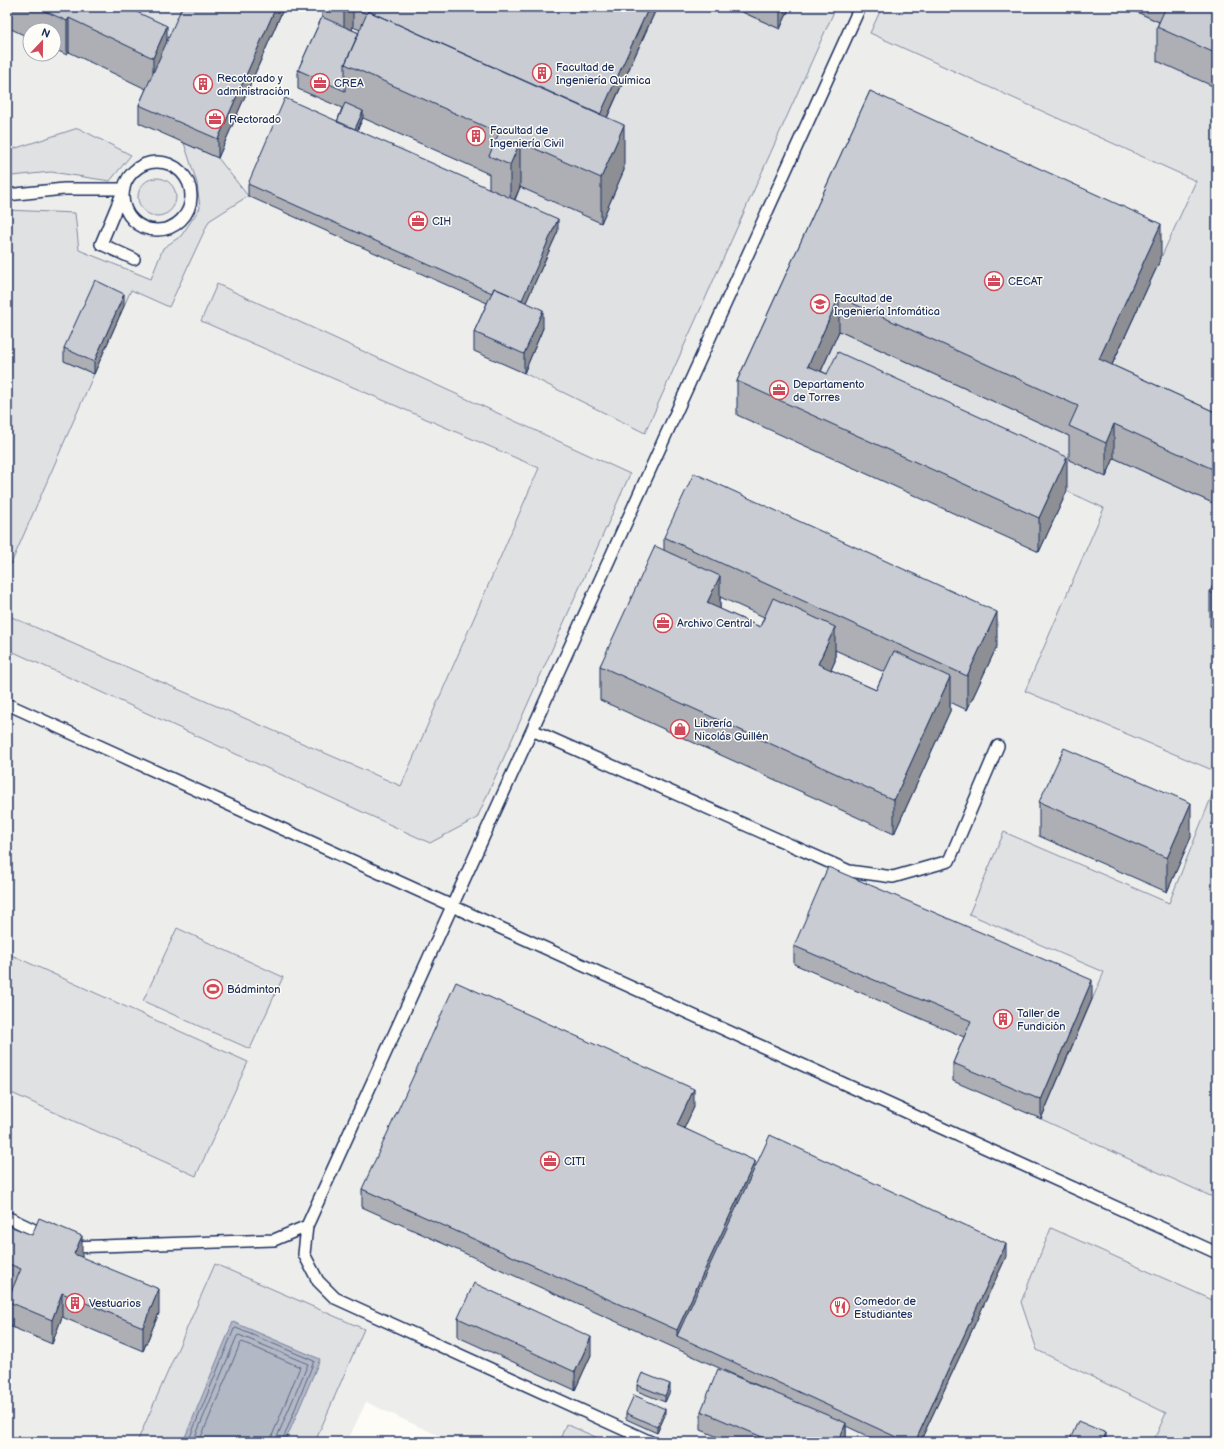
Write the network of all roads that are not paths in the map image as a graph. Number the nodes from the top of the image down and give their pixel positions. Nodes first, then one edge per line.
1 (860, 7) edge
2 (124, 189) junction
3 (7, 195) edge
4 (134, 258) dead end
5 (7, 704) edge
6 (532, 730) junction
7 (998, 746) dead end
8 (452, 906) junction
9 (7, 1217) edge
10 (306, 1226) junction
11 (1217, 1253) edge
12 (651, 1442) edge

1 - 6 lane
2 - 2 lane
2 - 3 lane
2 - 4 lane
5 - 8 lane
6 - 7 lane
6 - 8 lane
8 - 10 lane
8 - 11 lane
9 - 10 lane
10 - 12 lane

